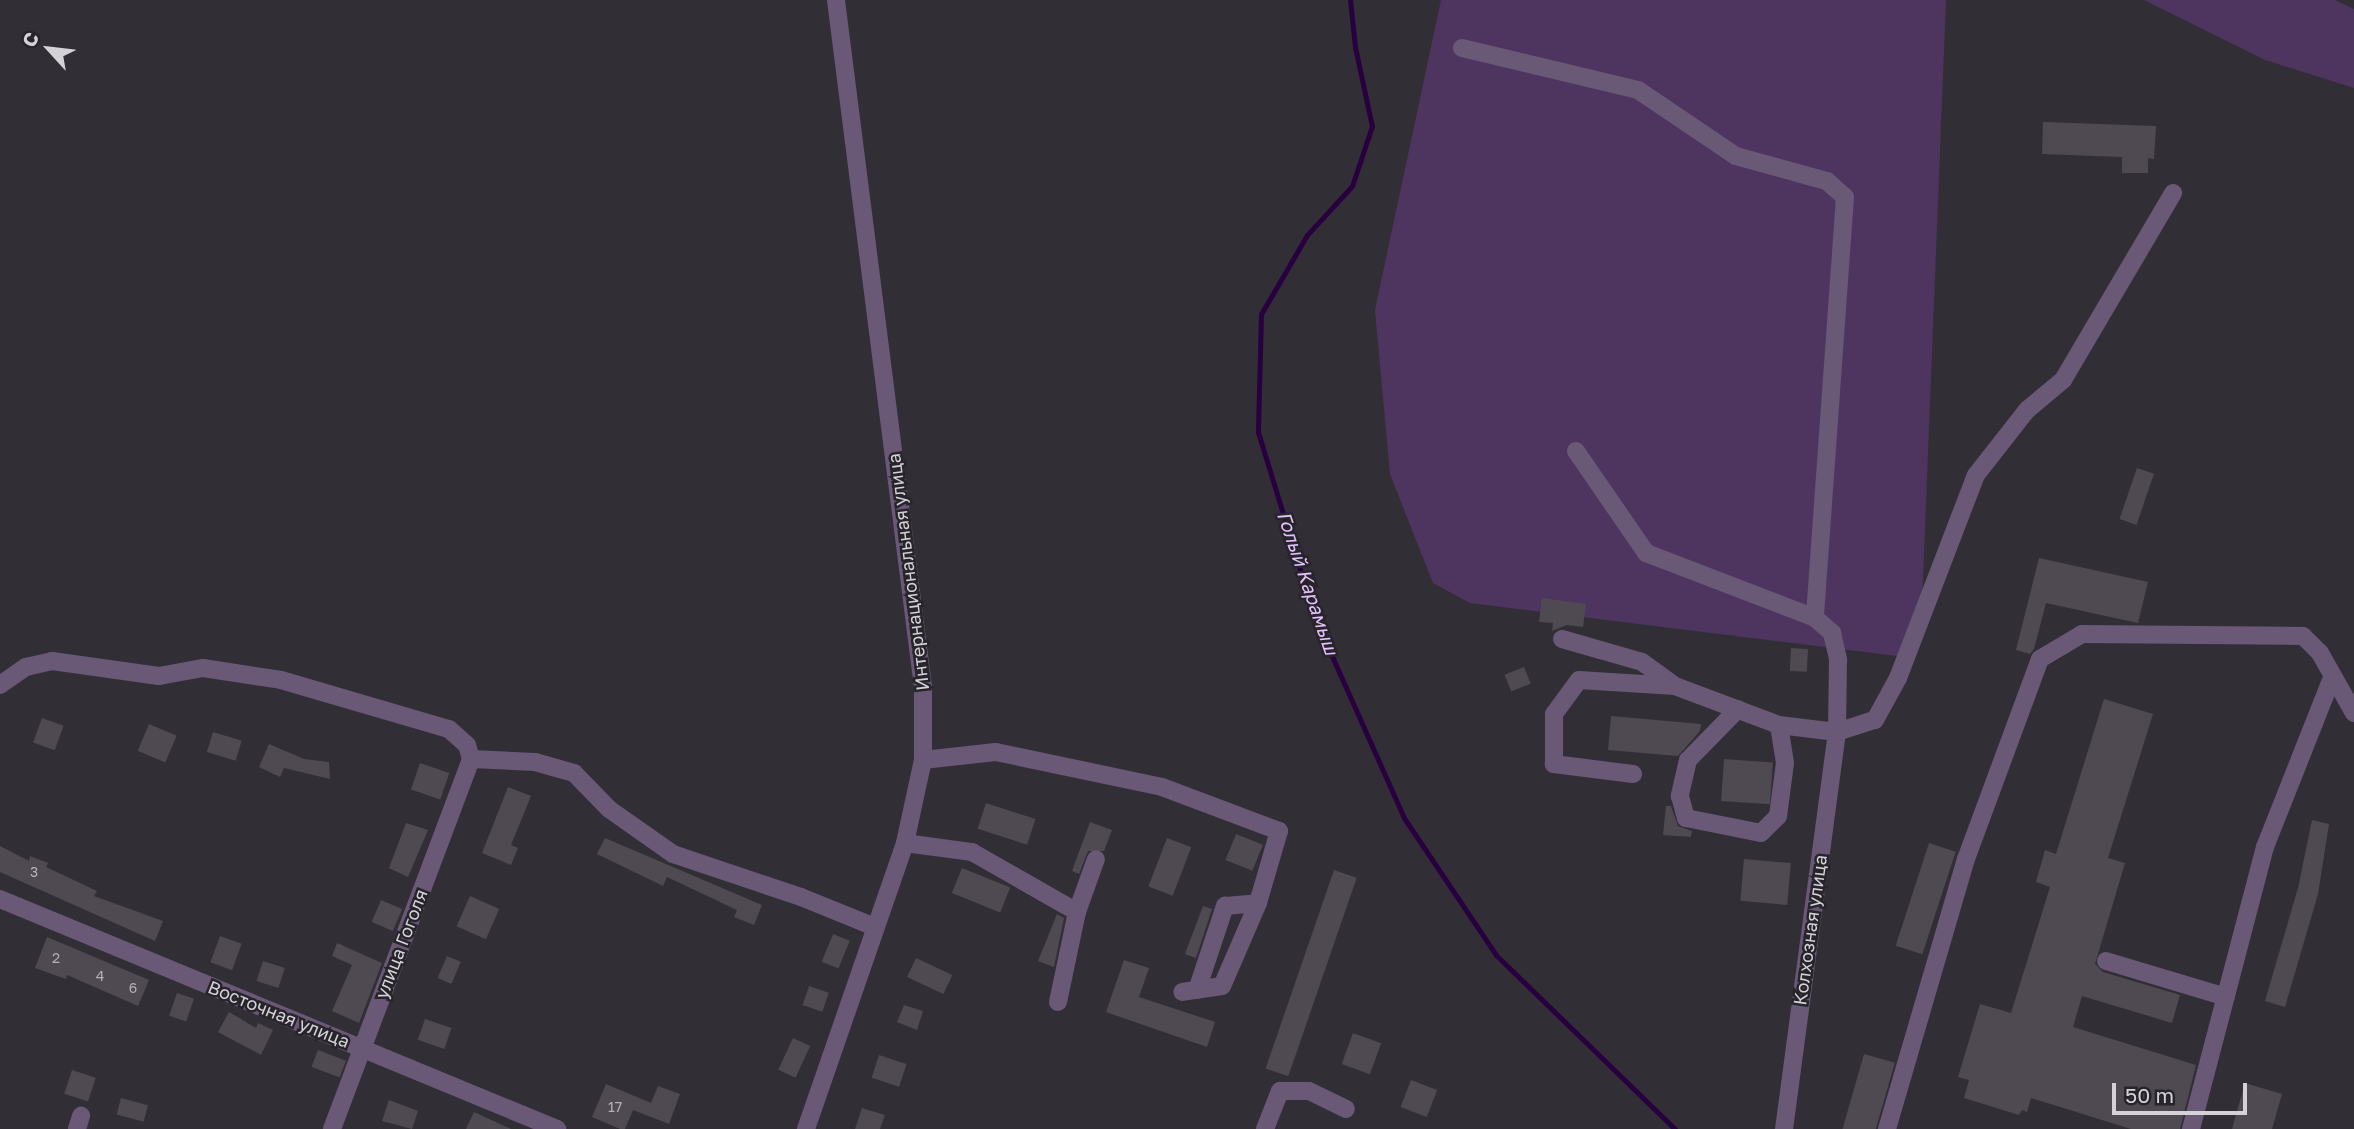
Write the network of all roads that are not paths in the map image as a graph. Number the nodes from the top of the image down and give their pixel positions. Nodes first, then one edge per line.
1 (836, 0) edge
2 (1462, 48) dead end
3 (2173, 192) dead end
4 (1576, 451) dead end
5 (1815, 618) junction
6 (1562, 639) dead end
7 (2331, 680) junction
8 (0, 684) edge
9 (1675, 687) junction
10 (1738, 709) junction
11 (2354, 713) edge
12 (1779, 725) junction
13 (1837, 732) junction
14 (471, 760) junction
15 (923, 760) junction
16 (1633, 774) dead end
17 (905, 843) junction
18 (1096, 859) dead end
19 (0, 899) edge
20 (1258, 903) junction
21 (1077, 912) junction
22 (875, 928) junction
23 (2106, 961) dead end
24 (2226, 997) junction
25 (1058, 1002) dead end
26 (362, 1048) junction
27 (1346, 1109) dead end
28 (331, 1129) edge
29 (557, 1129) edge
30 (806, 1129) edge
31 (1265, 1129) edge
32 (1784, 1129) edge
33 (1887, 1129) edge
34 (2191, 1129) edge

1 - 15 street, Интернациональная улица
2 - 5 street
3 - 13 street
4 - 5 street
5 - 13 street, Колхозная улица
6 - 9 street
7 - 11 street
7 - 24 street
7 - 33 street
8 - 14 street
9 - 10 street
9 - 16 street
10 - 12 street
10 - 12 street
12 - 13 street
13 - 32 street, Колхозная улица
14 - 22 street
14 - 26 street, улица Гоголя
15 - 17 street, Интернациональная улица
15 - 20 street
17 - 21 street
17 - 22 street, Интернациональная улица
18 - 21 street
19 - 26 street, Восточная улица
20 - 20 street
21 - 25 street
22 - 30 street, Интернациональная улица
23 - 24 street
24 - 34 street
26 - 28 street, улица Гоголя
26 - 29 street, Восточная улица
27 - 31 street

